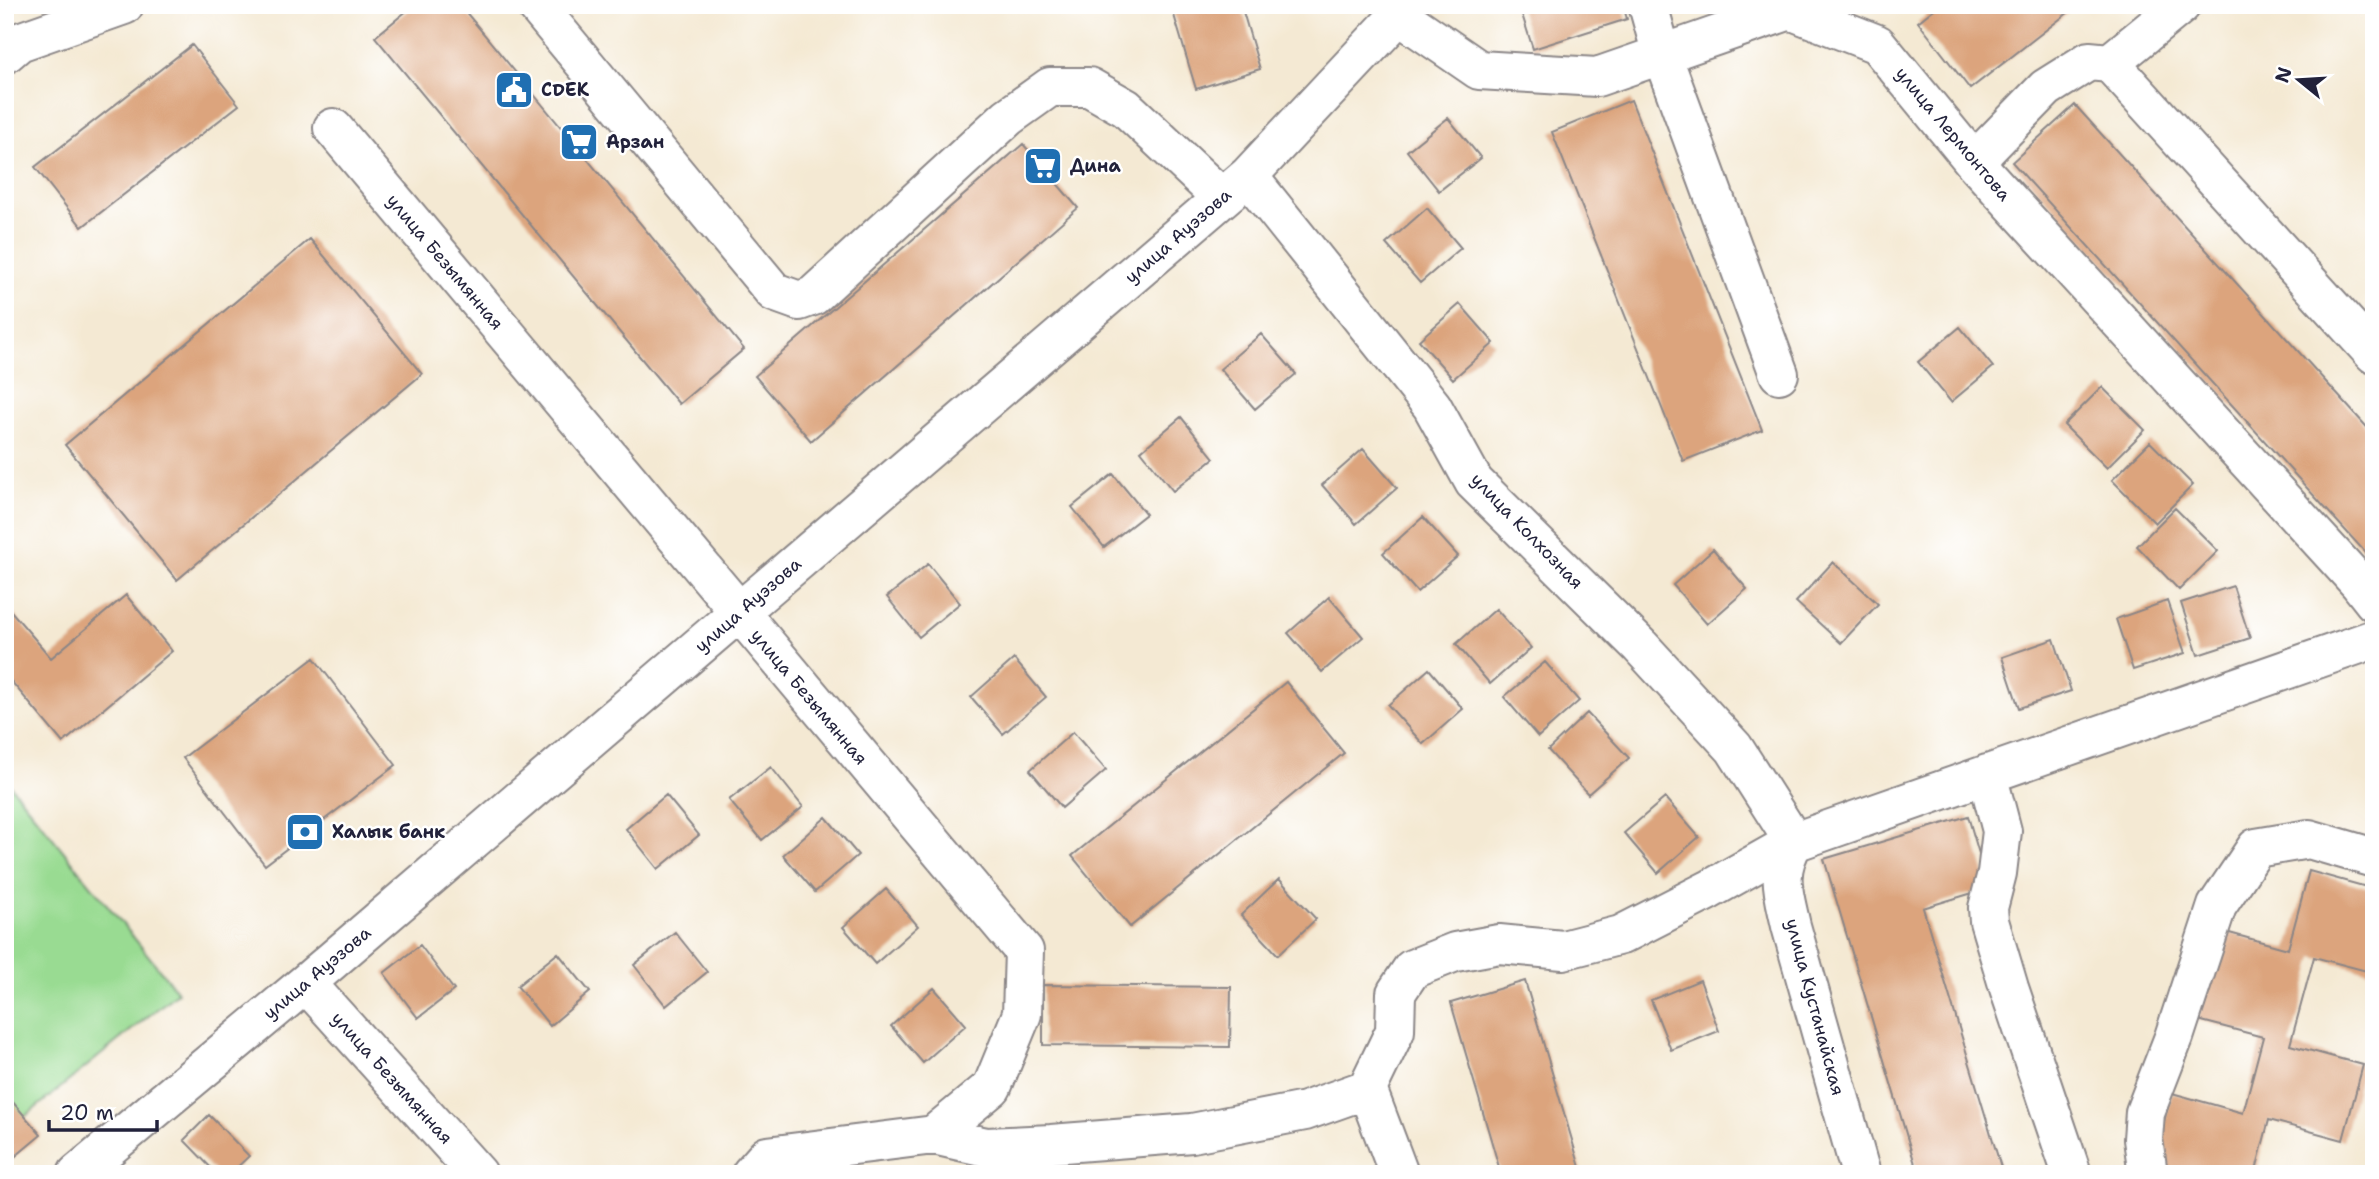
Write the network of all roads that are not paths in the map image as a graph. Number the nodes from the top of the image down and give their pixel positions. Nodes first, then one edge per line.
1 (124, 5) edge
2 (536, 5) edge
3 (1648, 5) edge
4 (2181, 5) edge
5 (1398, 10) edge
6 (5, 54) edge
7 (1662, 54) junction
8 (2110, 63) junction
9 (333, 128) dead end
10 (1974, 162) junction
11 (1235, 187) junction
12 (2374, 354) edge
13 (1779, 374) dead end
14 (2374, 602) edge
15 (739, 614) junction
16 (2374, 639) edge
17 (1987, 774) junction
18 (1794, 842) junction
19 (2374, 858) edge
20 (306, 983) junction
21 (1367, 1089) junction
22 (934, 1135) junction
23 (77, 1174) edge
24 (478, 1174) edge
25 (751, 1174) edge
26 (1399, 1174) edge
27 (1861, 1174) edge
28 (2072, 1174) edge
29 (2148, 1174) edge

1 - 6 street
2 - 11 street, улица Колхозная
3 - 7 street
4 - 8 street
5 - 7 street, улица Лермонтова
5 - 11 street, улица Ауэзова
7 - 10 street, улица Лермонтова
7 - 13 street
8 - 10 street
8 - 12 street
9 - 15 street, улица Безымянная
10 - 14 street, улица Лермонтова
11 - 15 street, улица Ауэзова
11 - 18 street, улица Колхозная
15 - 20 street, улица Ауэзова
15 - 22 street, улица Безымянная
16 - 17 street
17 - 18 street
17 - 28 street
18 - 21 street
18 - 27 street, улица Кустанайская
19 - 29 street
20 - 23 street, улица Ауэзова
20 - 24 street, улица Безымянная
21 - 22 street
21 - 26 street
22 - 25 street

